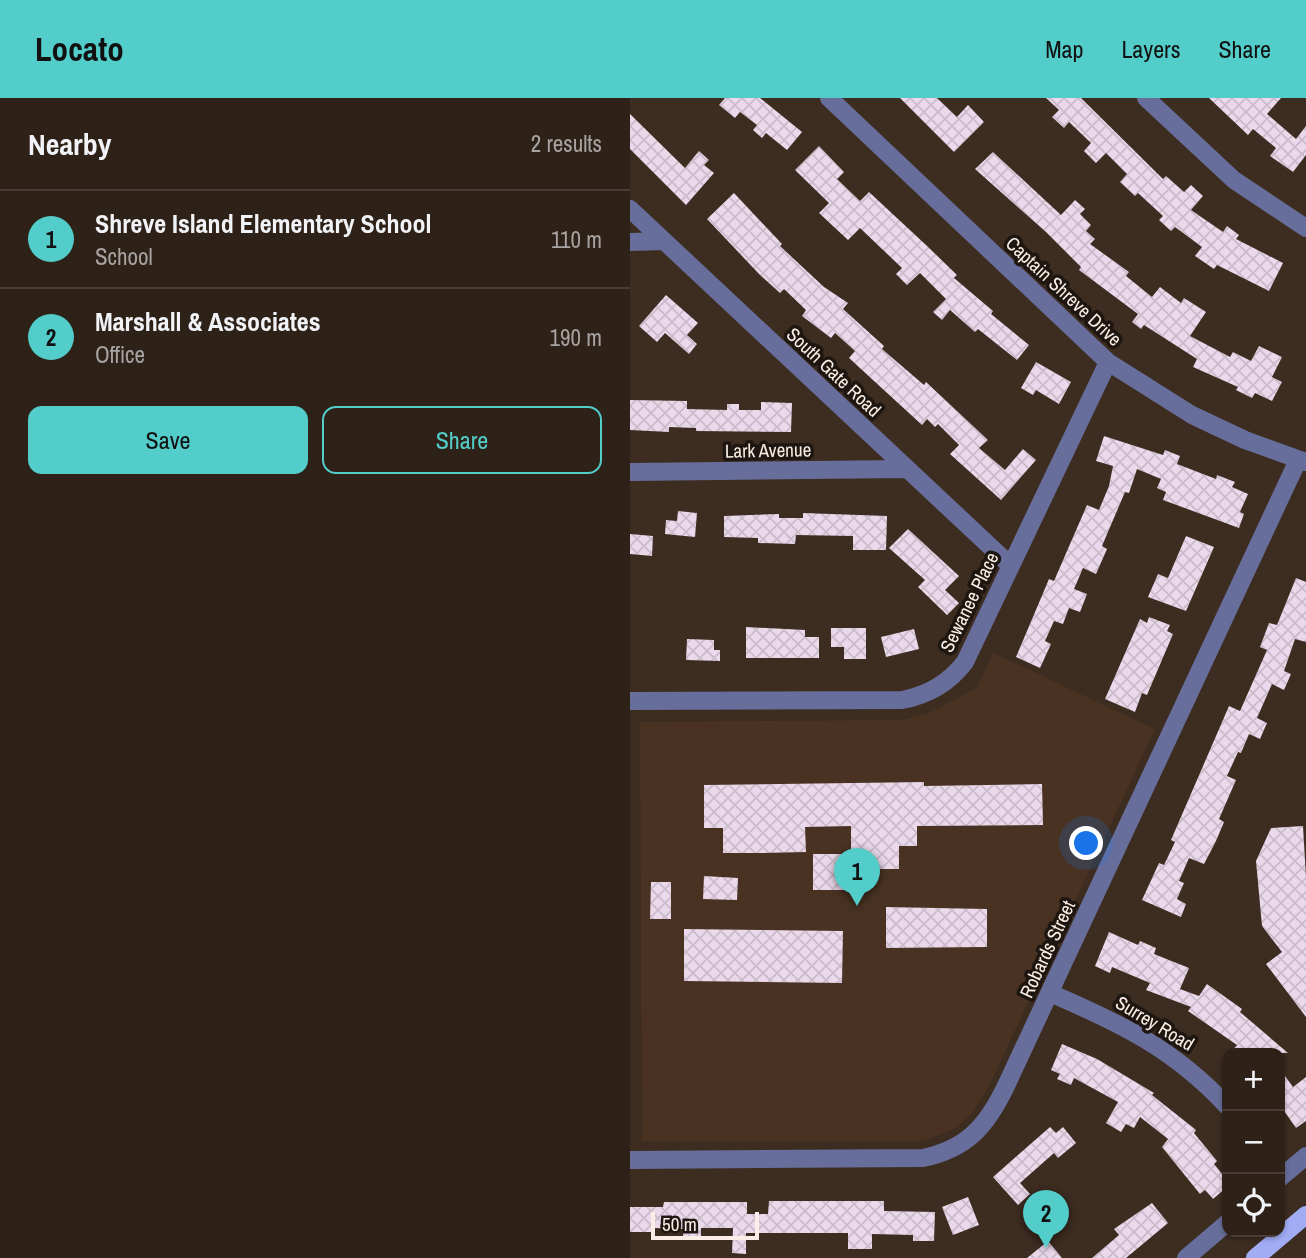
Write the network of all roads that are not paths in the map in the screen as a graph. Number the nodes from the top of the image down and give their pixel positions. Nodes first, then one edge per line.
1 (829, 98) edge
2 (1146, 98) edge
3 (630, 209) edge
4 (1306, 228) edge
5 (664, 241) junction
6 (630, 242) edge
7 (1108, 362) junction
8 (1302, 461) edge
9 (906, 469) junction
10 (630, 472) edge
11 (1010, 566) junction
12 (630, 701) edge
13 (1050, 993) junction
14 (1222, 1102) edge
15 (1306, 1156) edge
16 (630, 1160) edge
17 (1285, 1174) edge
18 (1306, 1215) edge
19 (1222, 1227) edge
20 (1186, 1258) edge
21 (1255, 1258) edge

1 - 7 street, Captain Shreve Drive
2 - 4 street
3 - 5 street, South Gate Road
5 - 6 street
5 - 9 street, South Gate Road
7 - 8 street, Captain Shreve Drive
7 - 11 street, Sewanee Place
8 - 13 street, Robards Street
9 - 10 street, Lark Avenue
9 - 11 street, South Gate Road
11 - 12 street, Sewanee Place
13 - 14 street, Surrey Road
13 - 16 street, Robards Street
15 - 17 street
18 - 21 main road
19 - 20 street

